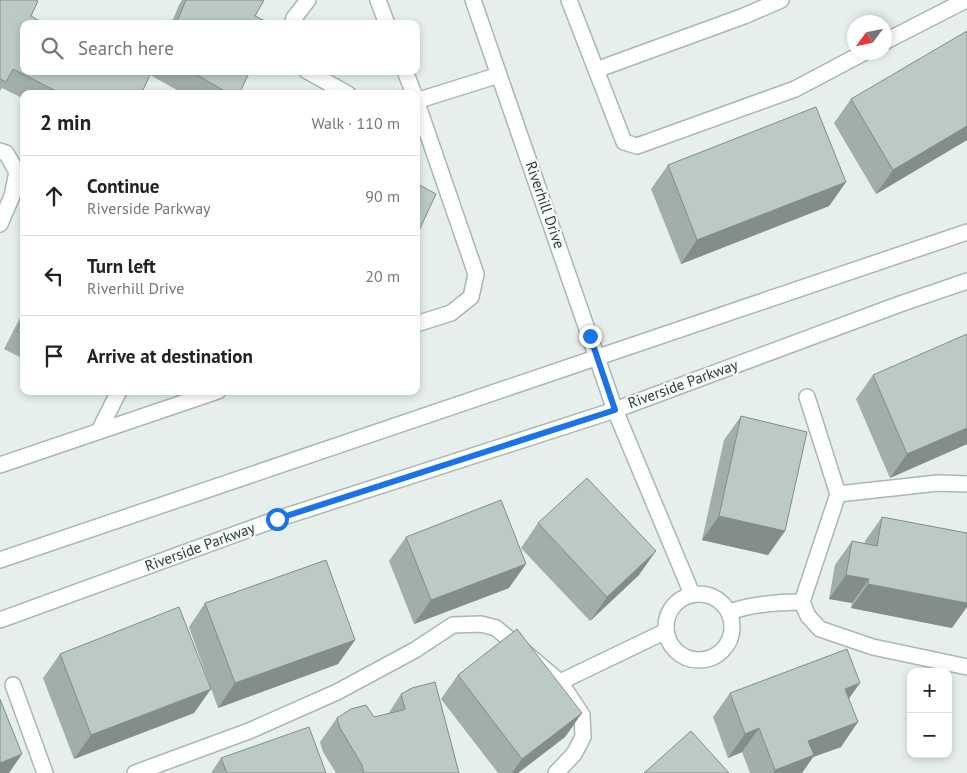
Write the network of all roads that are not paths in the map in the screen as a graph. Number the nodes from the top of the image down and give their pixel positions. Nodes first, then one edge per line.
1 (308, 0) edge
2 (378, 0) edge
3 (473, 0) edge
4 (569, 0) edge
5 (781, 0) edge
6 (966, 0) edge
7 (293, 20) edge
8 (386, 20) edge
9 (892, 38) edge
10 (849, 60) edge
11 (596, 70) junction
12 (314, 75) edge
13 (407, 75) edge
14 (499, 75) junction
15 (341, 90) edge
16 (412, 90) edge
17 (420, 100) edge
18 (420, 113) edge
19 (0, 151) edge
20 (0, 224) edge
21 (967, 232) edge
22 (967, 281) edge
23 (420, 323) edge
24 (598, 358) junction
25 (117, 395) edge
26 (206, 395) edge
27 (807, 397) dead end
28 (615, 410) junction
29 (100, 431) junction
30 (0, 465) edge
31 (967, 484) edge
32 (838, 494) junction
33 (0, 560) edge
34 (692, 594) junction
35 (802, 602) junction
36 (729, 612) junction
37 (0, 620) edge
38 (666, 630) junction
39 (967, 667) edge
40 (560, 682) junction
41 (13, 685) dead end
42 (45, 773) edge
43 (136, 773) edge
44 (556, 773) edge

1 - 7 street
2 - 8 street
3 - 14 street, Riverhill Drive
4 - 11 street
5 - 11 street
6 - 9 street
10 - 11 street
12 - 15 street
13 - 16 street
14 - 17 street
14 - 24 street, Riverhill Drive
18 - 23 street
19 - 20 street
21 - 24 street
22 - 28 street, Riverside Parkway
24 - 28 street, Riverhill Drive
24 - 33 street
25 - 29 street
26 - 29 street
27 - 32 street
28 - 34 street, Riverhill Drive
28 - 37 street, Riverside Parkway
29 - 30 street
31 - 32 street
32 - 35 street
34 - 36 street
34 - 38 street
35 - 36 street
35 - 39 street
36 - 38 street
38 - 40 street
40 - 43 street
40 - 44 street
41 - 42 street

